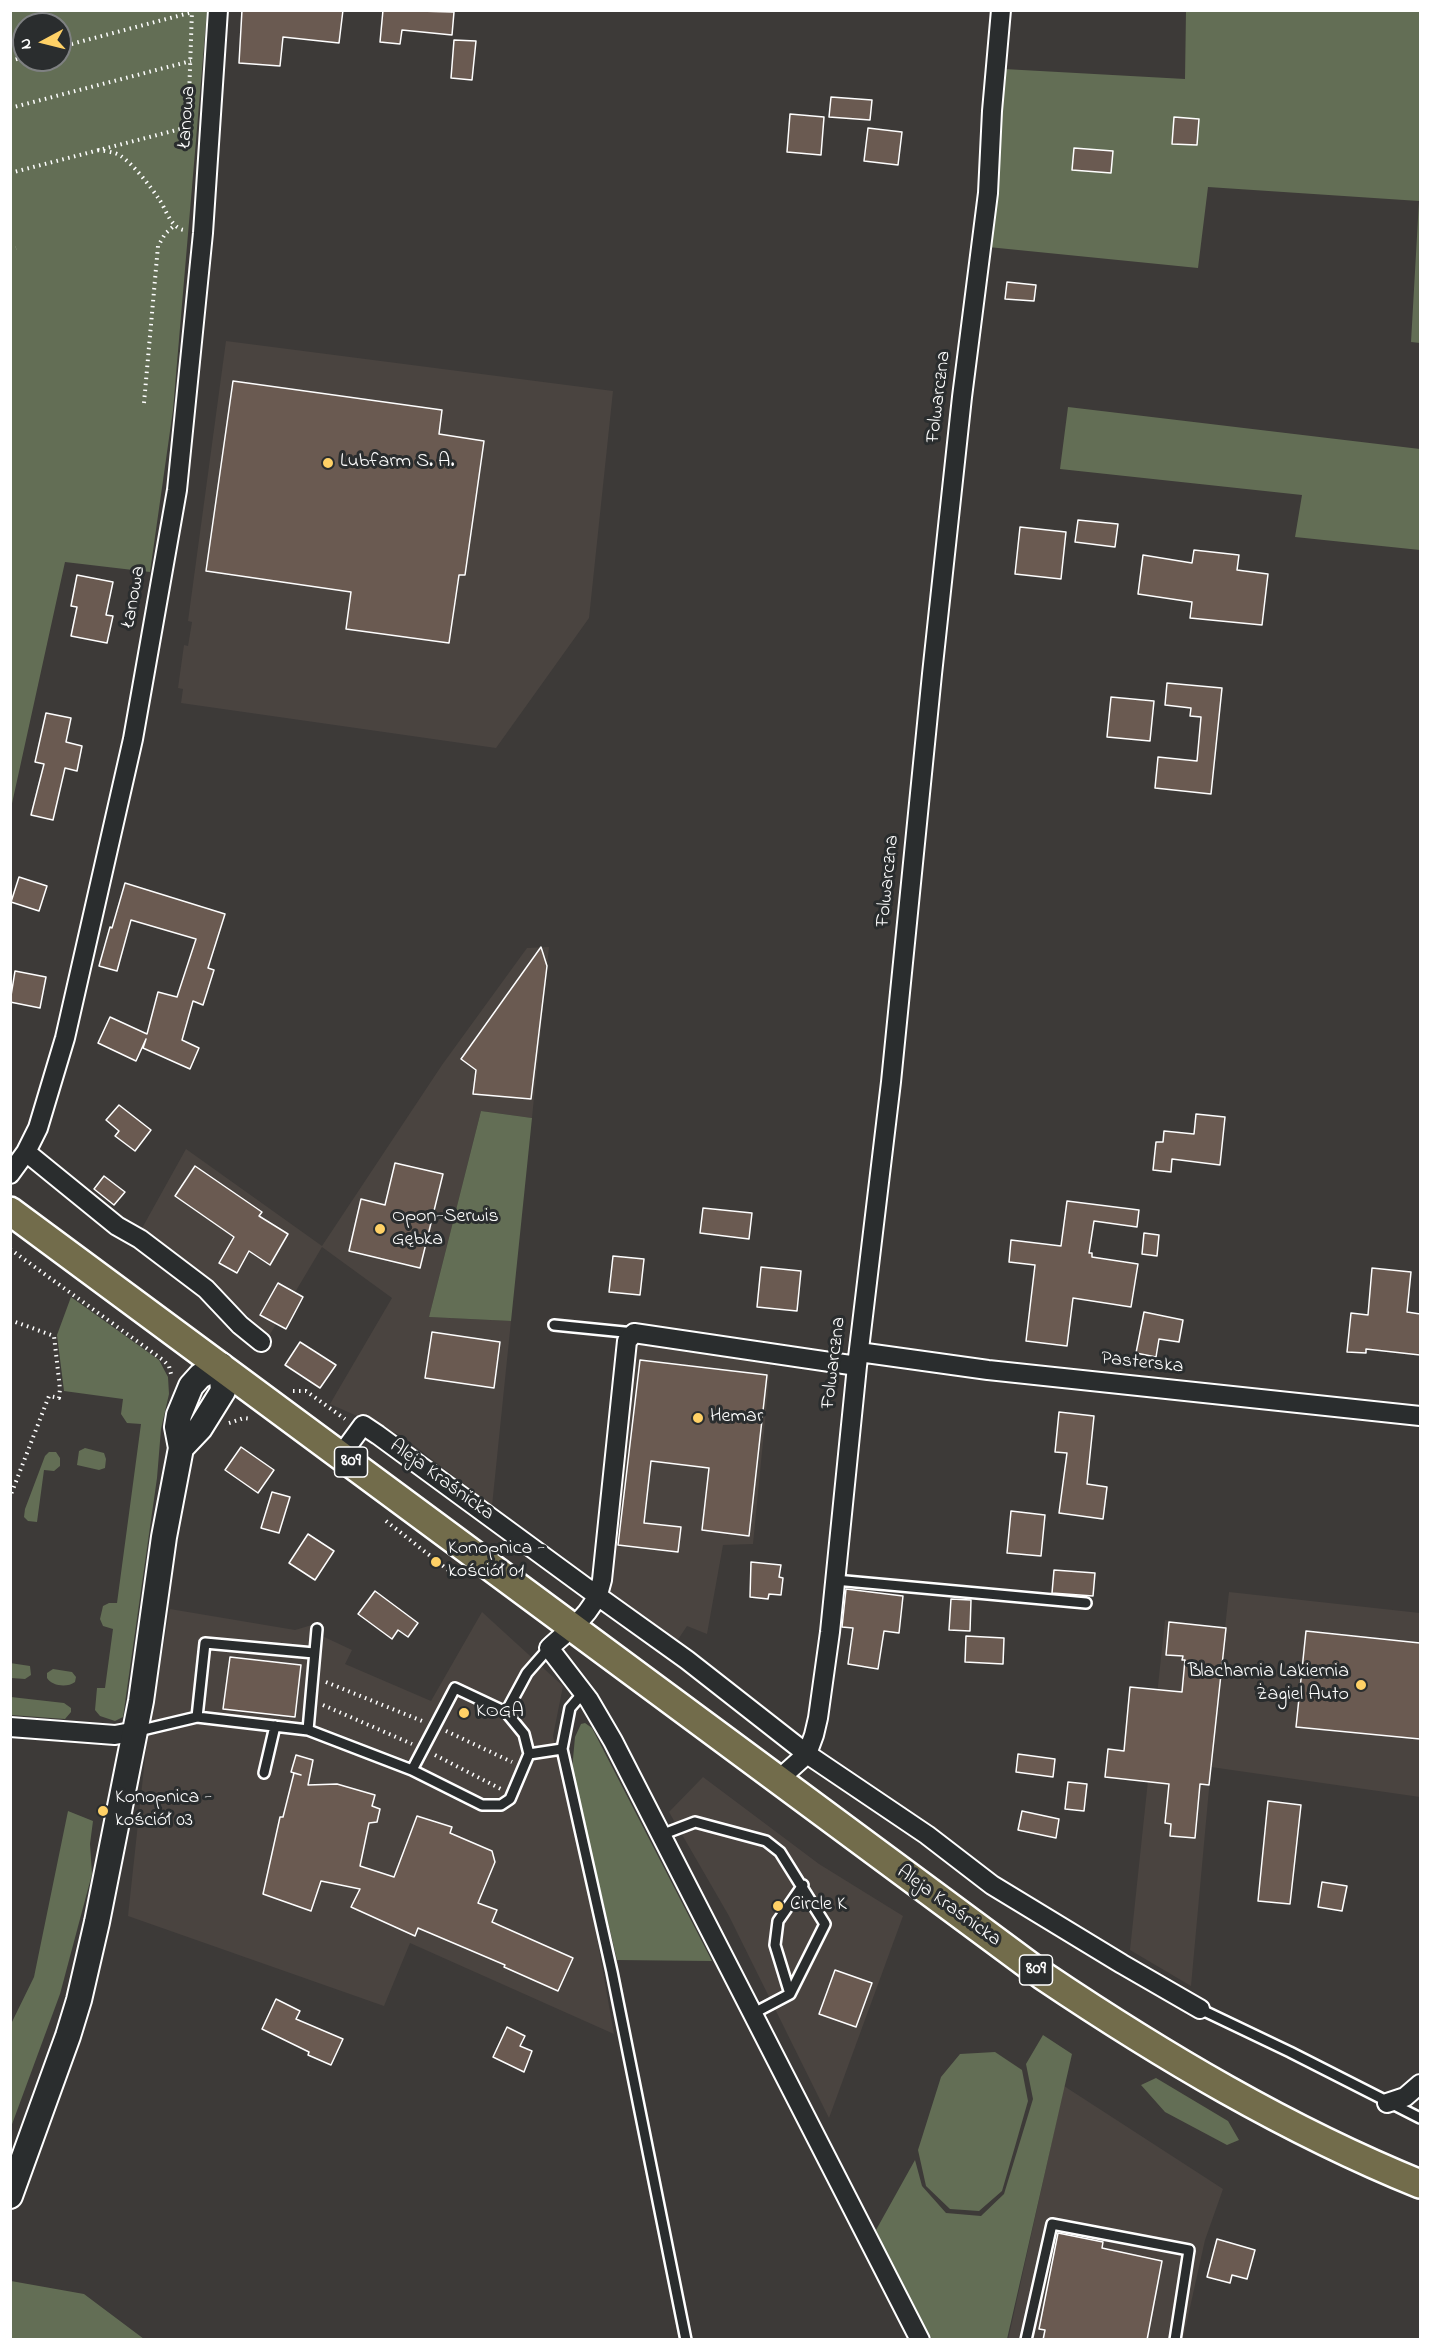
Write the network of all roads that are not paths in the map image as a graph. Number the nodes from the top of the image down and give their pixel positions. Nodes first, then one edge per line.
1 (218, 10) edge
2 (1001, 10) edge
3 (26, 1152) junction
4 (10, 1174) edge
5 (10, 1211) edge
6 (554, 1325) dead end
7 (634, 1333) junction
8 (261, 1342) dead end
9 (858, 1359) junction
10 (221, 1365) junction
11 (1420, 1416) edge
12 (341, 1455) junction
13 (835, 1580) junction
14 (598, 1597) junction
15 (1086, 1603) dead end
16 (572, 1627) junction
17 (317, 1629) dead end
18 (549, 1648) junction
19 (314, 1653) junction
20 (583, 1693) junction
21 (506, 1712) junction
22 (197, 1717) junction
23 (275, 1726) junction
24 (10, 1727) edge
25 (308, 1730) junction
26 (136, 1731) junction
27 (562, 1749) junction
28 (529, 1754) junction
29 (807, 1754) junction
30 (412, 1770) junction
31 (264, 1773) dead end
32 (778, 1780) junction
33 (661, 1835) junction
34 (803, 1885) junction
35 (790, 1994) junction
36 (1200, 2009) joint
37 (754, 2013) junction
38 (1420, 2084) edge
39 (1387, 2103) junction
40 (1420, 2118) edge
41 (1420, 2184) edge
42 (10, 2196) edge
43 (686, 2340) edge
44 (920, 2340) edge
45 (1026, 2340) edge
46 (1175, 2340) edge

1 - 3 street, Łanowa
2 - 9 street, Folwarczna
3 - 4 street, Łanowa
3 - 8 street
5 - 10 main road, Aleja Kraśnicka / 809
6 - 7 lane
7 - 9 street, Pasterska
7 - 14 street
9 - 11 street, Pasterska
9 - 13 street, Folwarczna
10 - 12 main road, Aleja Kraśnicka / 809
10 - 26 street
12 - 14 street, Aleja Kraśnicka
12 - 16 main road, Aleja Kraśnicka / 809
13 - 15 lane
13 - 29 street, Folwarczna
14 - 16 street
14 - 29 street, Aleja Kraśnicka
16 - 18 street
16 - 32 main road, Aleja Kraśnicka / 809
17 - 19 lane
18 - 20 street
18 - 21 lane
19 - 22 lane
19 - 25 lane
20 - 27 lane
20 - 33 street
21 - 28 lane
21 - 30 lane
22 - 23 lane
22 - 26 lane
23 - 25 lane
23 - 31 lane
24 - 26 street
25 - 30 lane
26 - 42 street
27 - 28 lane
27 - 43 lane
28 - 30 lane
29 - 32 street
29 - 36 street, Aleja Kraśnicka
32 - 41 main road, Aleja Kraśnicka / 809
33 - 34 lane
33 - 37 street
34 - 35 lane
34 - 35 lane
35 - 37 lane
36 - 39 lane
37 - 44 street
38 - 39 street
39 - 40 lane
45 - 46 lane

